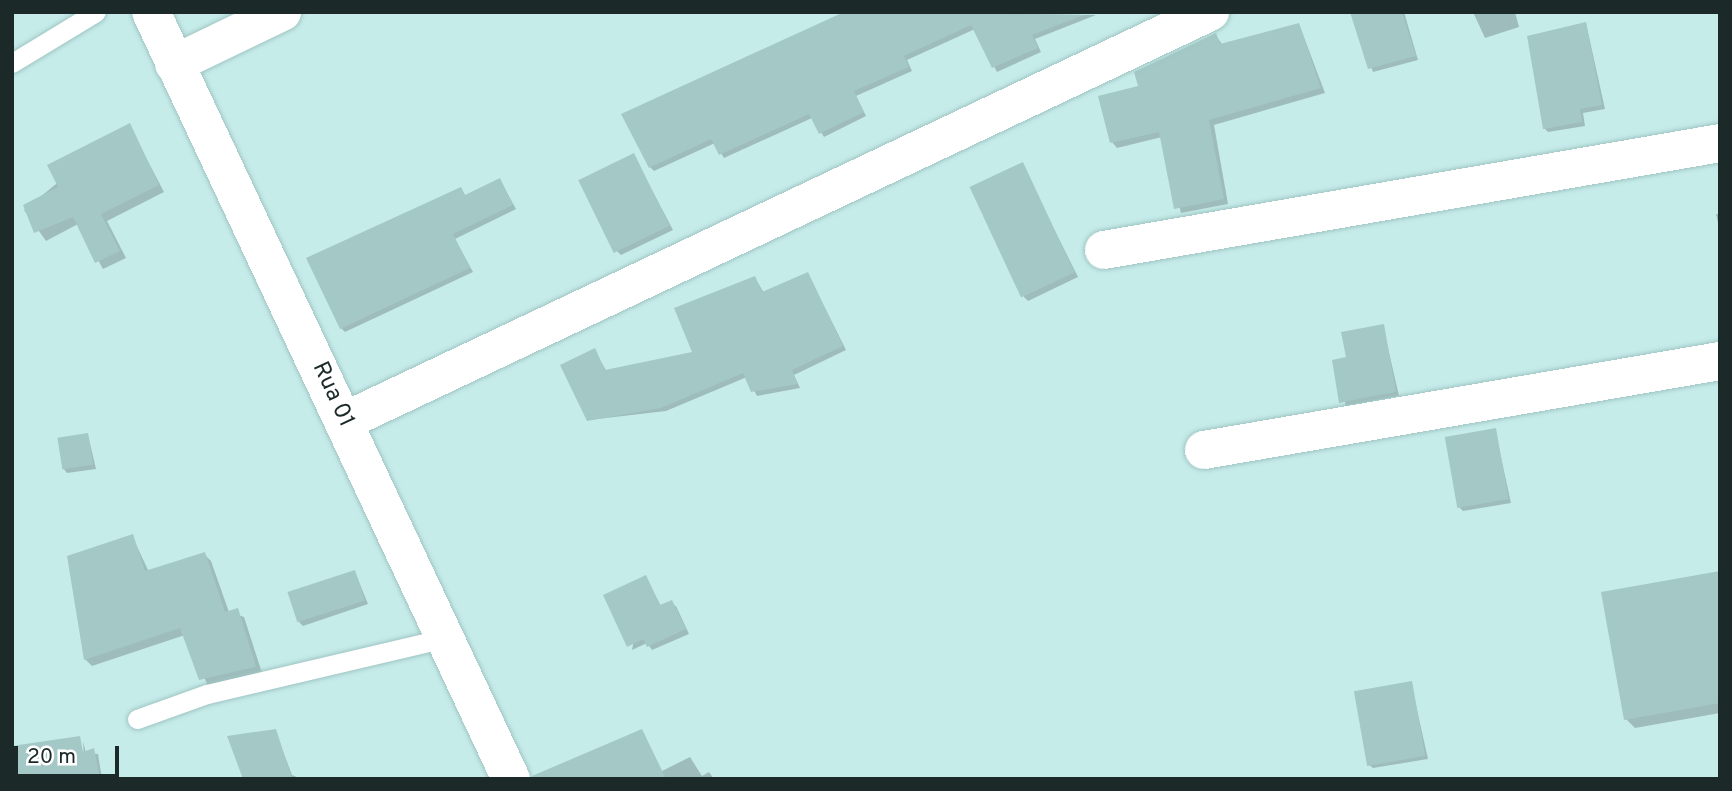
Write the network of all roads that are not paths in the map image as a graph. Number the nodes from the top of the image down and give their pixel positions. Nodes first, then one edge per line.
1 (96, 12) edge
2 (150, 12) edge
3 (282, 12) edge
4 (1210, 12) edge
5 (12, 63) edge
6 (174, 64) junction
7 (1720, 143) edge
8 (1104, 250) dead end
9 (1720, 361) edge
10 (345, 421) junction
11 (1204, 450) dead end
12 (446, 638) junction
13 (137, 719) dead end
14 (511, 779) edge

1 - 5 lane
2 - 6 street, Rua 01
3 - 6 street
4 - 10 street
6 - 10 street, Rua 01
7 - 8 street
9 - 11 street
10 - 12 street, Rua 01
12 - 13 lane
12 - 14 street, Rua 01

